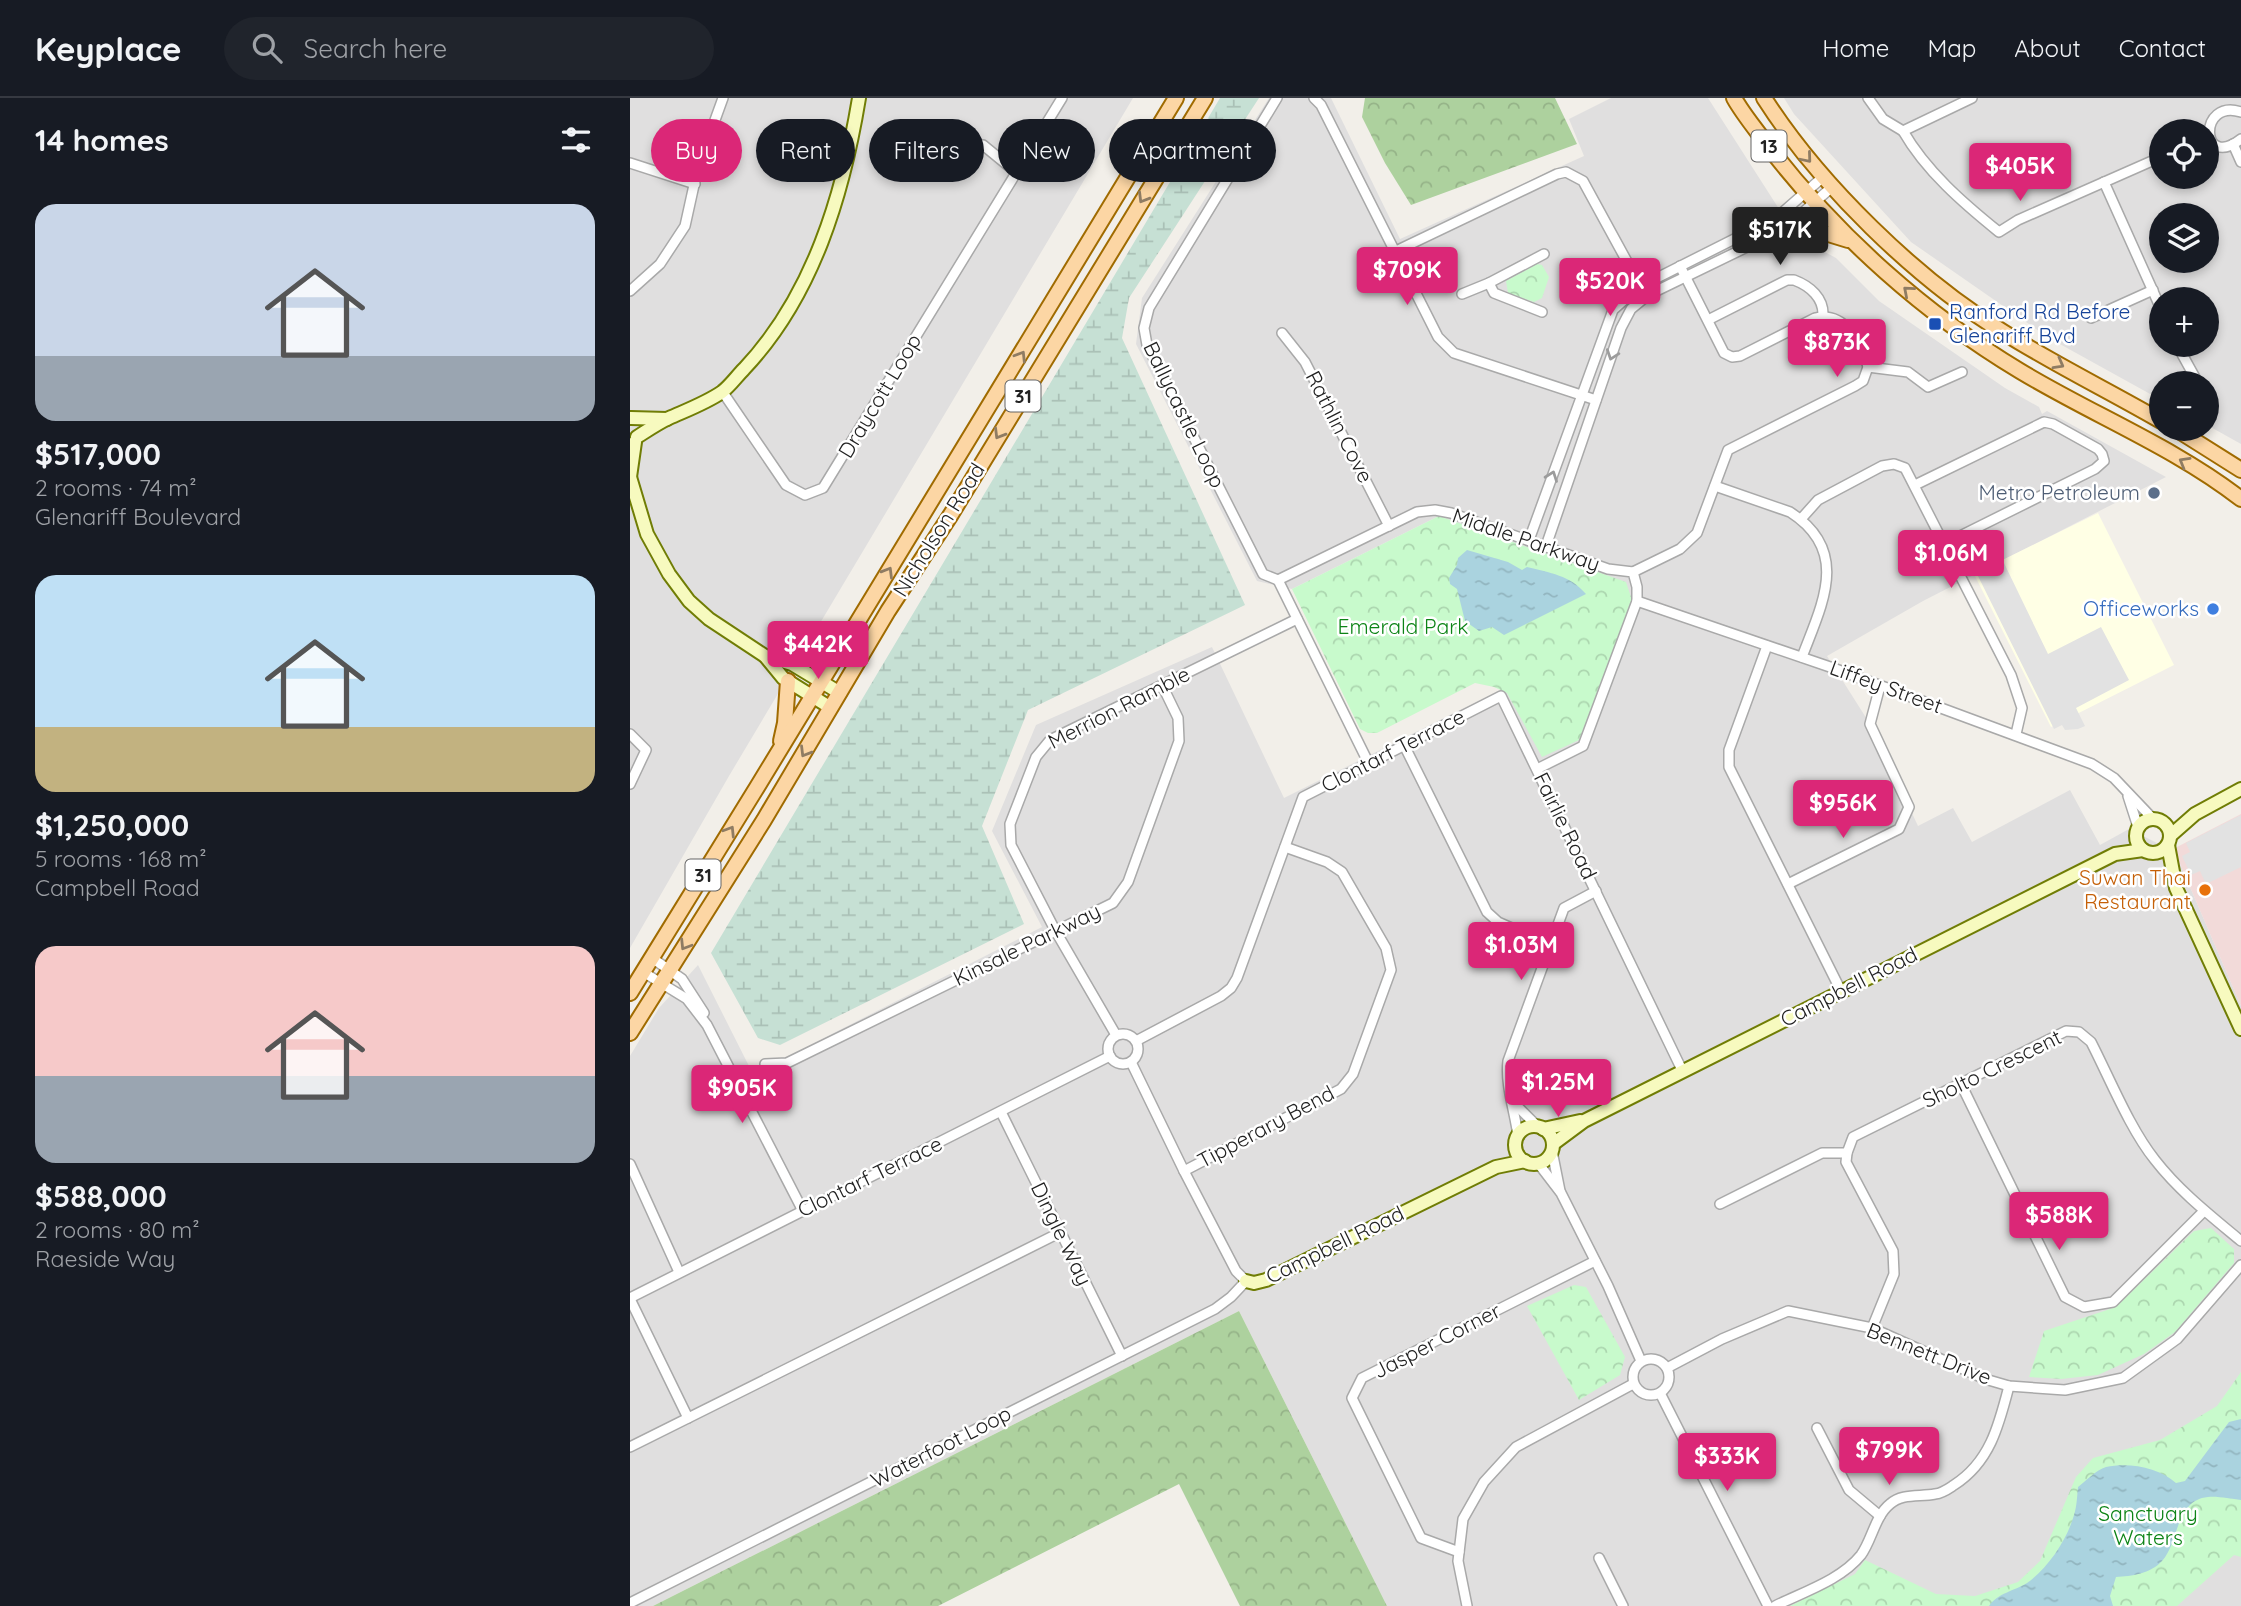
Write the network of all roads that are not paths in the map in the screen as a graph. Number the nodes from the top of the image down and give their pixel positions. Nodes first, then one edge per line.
1 (723, 98) edge
2 (859, 98) edge
3 (1062, 98) edge
4 (1175, 98) edge
5 (1205, 98) edge
6 (1277, 98) edge
7 (1314, 98) edge
8 (1734, 98) edge
9 (1764, 98) edge
10 (1868, 98) edge
11 (1972, 98) edge
12 (2241, 113) edge
13 (1049, 119) edge
14 (2210, 119) edge
15 (1903, 131) junction
16 (2237, 141) edge
17 (2219, 143) edge
18 (984, 146) edge
19 (998, 157) edge
20 (2149, 162) edge
21 (2241, 162) edge
22 (630, 163) edge
23 (1010, 182) edge
24 (1828, 182) junction
25 (2104, 182) junction
26 (695, 184) junction
27 (1811, 197) junction
28 (1784, 229) junction
29 (1853, 241) junction
30 (1396, 251) junction
31 (1544, 254) dead end
32 (1680, 266) junction
33 (1686, 276) junction
34 (1489, 283) junction
35 (1639, 287) junction
36 (2152, 287) edge
37 (630, 290) edge
38 (2149, 292) edge
39 (1462, 294) dead end
40 (1648, 295) junction
41 (1542, 312) dead end
42 (1823, 316) junction
43 (2091, 318) dead end
44 (1707, 320) junction
45 (1282, 333) dead end
46 (1868, 367) junction
47 (1962, 372) dead end
48 (722, 391) junction
49 (1580, 395) junction
50 (1596, 400) junction
51 (2149, 414) edge
52 (630, 418) edge
53 (667, 419) junction
54 (2195, 441) edge
55 (634, 442) edge
56 (2241, 470) edge
57 (630, 477) edge
58 (1915, 485) junction
59 (1714, 486) junction
60 (2241, 499) edge
61 (1801, 519) junction
62 (1389, 526) junction
63 (1529, 540) junction
64 (1944, 544) junction
65 (1546, 547) junction
66 (1633, 572) junction
67 (1278, 580) junction
68 (1637, 601) junction
69 (1297, 619) junction
70 (1767, 646) junction
71 (765, 656) junction
72 (1802, 657) junction
73 (788, 681) junction
74 (822, 682) junction
75 (1162, 685) junction
76 (1880, 686) junction
77 (840, 693) junction
78 (1501, 696) joint
79 (813, 697) junction
80 (831, 708) junction
81 (630, 734) edge
82 (2016, 734) junction
83 (1404, 745) junction
84 (777, 756) junction
85 (1368, 762) junction
86 (1537, 769) junction
87 (630, 784) edge
88 (2241, 789) edge
89 (2126, 791) junction
90 (2194, 814) junction
91 (2156, 819) junction
92 (2137, 829) junction
93 (2169, 841) junction
94 (1285, 846) junction
95 (2147, 852) junction
96 (2115, 854) junction
97 (2173, 880) junction
98 (1788, 884) junction
99 (1596, 891) junction
100 (1055, 930) junction
101 (1550, 945) junction
102 (652, 958) junction
103 (670, 969) junction
104 (643, 972) junction
105 (662, 982) junction
106 (1841, 991) junction
107 (630, 993) edge
108 (707, 1025) junction
109 (2241, 1029) edge
110 (630, 1033) edge
111 (1116, 1035) junction
112 (1136, 1041) junction
113 (1110, 1056) junction
114 (1131, 1062) junction
115 (765, 1064) dead end
116 (1682, 1070) junction
117 (1961, 1084) junction
118 (1514, 1102) junction
119 (1001, 1112) junction
120 (1584, 1121) junction
121 (1540, 1128) junction
122 (1517, 1140) junction
123 (1553, 1148) junction
124 (1847, 1153) junction
125 (1531, 1162) junction
126 (630, 1164) edge
127 (1496, 1167) junction
128 (1184, 1171) junction
129 (1561, 1193) junction
130 (1720, 1204) dead end
131 (803, 1211) junction
132 (2204, 1211) junction
133 (1059, 1233) junction
134 (2241, 1241) edge
135 (1594, 1261) junction
136 (2241, 1265) edge
137 (679, 1272) junction
138 (1246, 1281) junction
139 (630, 1298) edge
140 (1872, 1328) junction
141 (1122, 1356) junction
142 (1641, 1361) junction
143 (1667, 1368) junction
144 (1633, 1384) junction
145 (2009, 1386) junction
146 (1660, 1393) junction
147 (688, 1418) junction
148 (1817, 1428) dead end
149 (630, 1447) edge
150 (1880, 1516) junction
151 (1459, 1552) junction
152 (1599, 1558) dead end
153 (630, 1604) edge
154 (1466, 1606) edge
155 (1623, 1606) edge
156 (1768, 1606) edge
157 (1775, 1606) edge

1 - 26 street
2 - 48 street
3 - 13 street, Draycott Loop
74 -> 4 main road, Nicholson Road / 31
5 -> 77 main road, Nicholson Road / 31
6 - 67 street, Ballycastle Loop
7 - 30 street
8 - 27 main road, 13
9 -> 24 main road, 13
10 - 15 street
11 - 15 street
12 - 14 street
15 - 25 street
16 - 17 street
16 - 21 street
18 - 19 street
20 - 25 street
22 - 26 street
23 - 48 street, Draycott Loop
24 - 27 street
24 - 27 street
24 -> 51 main road, 13
25 - 36 street
26 - 37 street
27 - 28 street
27 - 29 main road, 13
27 - 32 street
28 - 29 main road
28 - 33 street
60 -> 29 main road, 13
30 - 35 street
30 - 49 street
31 - 34 street
32 - 33 street
32 - 35 street
33 - 40 street
33 - 44 street
34 - 39 street
34 - 41 street
35 - 40 street
35 - 49 street
38 - 43 street
40 -> 50 street
42 - 44 street
42 - 44 street
42 - 46 street
45 - 62 street, Rathlin Cove
46 - 47 street
46 - 59 street
48 - 53 street
49 - 50 street
63 -> 49 street
50 - 65 street
52 - 53 street
52 - 55 street
53 - 55 street
54 - 56 main road
55 - 57 street
57 - 71 street
58 - 61 street
58 - 64 street
58 - 64 street
59 - 61 street
59 - 66 street
61 - 72 street
62 - 63 street, Middle Parkway
62 - 67 street, Middle Parkway
63 - 65 street, Middle Parkway
64 - 82 street
65 - 66 street, Middle Parkway
66 - 68 street
67 - 69 street
68 - 70 street, Liffey Street
68 - 86 street
69 - 75 street, Merrion Ramble
69 - 85 street
70 - 72 street, Liffey Street
70 - 98 street
71 - 73 street
71 - 74 street
72 - 76 street, Liffey Street
73 - 79 street
73 - 84 main road
74 - 77 street
74 - 79 main road, Nicholson Road / 31
75 - 100 street, Kinsale Parkway
75 - 100 street, Merrion Ramble
76 - 82 street, Liffey Street
76 - 98 street
77 - 80 main road, Nicholson Road / 31
78 - 83 street, Clontarf Terrace
78 - 86 street, Fairlie Road
79 - 80 street
79 - 84 main road, Nicholson Road / 31
80 -> 103 main road, Nicholson Road / 31
81 - 87 street
82 - 89 street, Liffey Street
83 - 85 street, Clontarf Terrace
83 - 101 street
102 -> 84 main road, Nicholson Road / 31
85 - 94 street, Clontarf Terrace
86 - 99 street, Fairlie Road
88 - 90 street, Campbell Road
89 - 91 street, Liffey Street
89 - 92 street
90 - 91 street, Campbell Road
90 - 93 street, Campbell Road
91 - 92 street, Campbell Road
91 - 93 street
92 - 95 street
92 - 96 street, Campbell Road
93 - 95 street, Campbell Road
93 - 97 street
94 - 112 street, Clontarf Terrace
94 - 128 street, Tipperary Bend
95 - 96 street, Campbell Road
95 - 97 street
96 - 106 street, Campbell Road
97 - 109 street
98 - 106 street
99 - 101 street
99 - 116 street, Fairlie Road
100 - 111 street, Merrion Ramble
100 - 115 street, Kinsale Parkway
101 - 118 street
102 - 103 street
102 - 104 main road, Nicholson Road / 31
103 - 105 main road, Nicholson Road / 31
103 - 108 street
104 - 105 street
104 - 107 main road, Nicholson Road / 31
105 - 108 street
105 - 110 main road, Nicholson Road / 31
106 - 116 street, Campbell Road
108 - 131 street
111 - 112 street
111 - 113 street
112 - 114 street
113 - 114 street
113 - 119 street, Clontarf Terrace
114 - 128 street, Campbell Road
116 - 120 street, Campbell Road
117 - 124 street, Sholto Crescent
117 - 132 street, Sholto Crescent
117 - 132 street
118 - 121 street
118 - 122 street
119 - 131 street, Clontarf Terrace
119 - 133 street, Dingle Way
120 - 121 street, Campbell Road
120 - 123 street, Campbell Road
121 - 122 street, Campbell Road
121 - 123 street
122 - 125 street
122 - 127 street, Campbell Road
123 - 125 street, Campbell Road
123 - 129 street
124 - 130 street
124 - 140 street
125 - 127 street, Campbell Road
125 - 129 street
126 - 137 street
127 - 138 street, Campbell Road
128 - 138 street, Campbell Road
129 - 135 street
131 - 137 street, Clontarf Terrace
132 - 134 street, Sholto Crescent
133 - 141 street, Dingle Way
133 - 147 street
135 - 142 street
135 - 151 street, Jasper Corner
136 - 145 street, Bennett Drive
137 - 139 street, Clontarf Terrace
138 - 141 street, Waterfoot Loop
139 - 147 street
140 - 143 street, Bennett Drive
140 - 145 street, Bennett Drive
141 - 153 street, Waterfoot Loop
142 - 143 street
142 - 144 street
143 - 146 street
144 - 146 street
144 - 151 street
145 - 150 street
146 - 156 street
147 - 149 street
148 - 150 street
150 - 157 street
151 - 154 street
152 - 155 street

